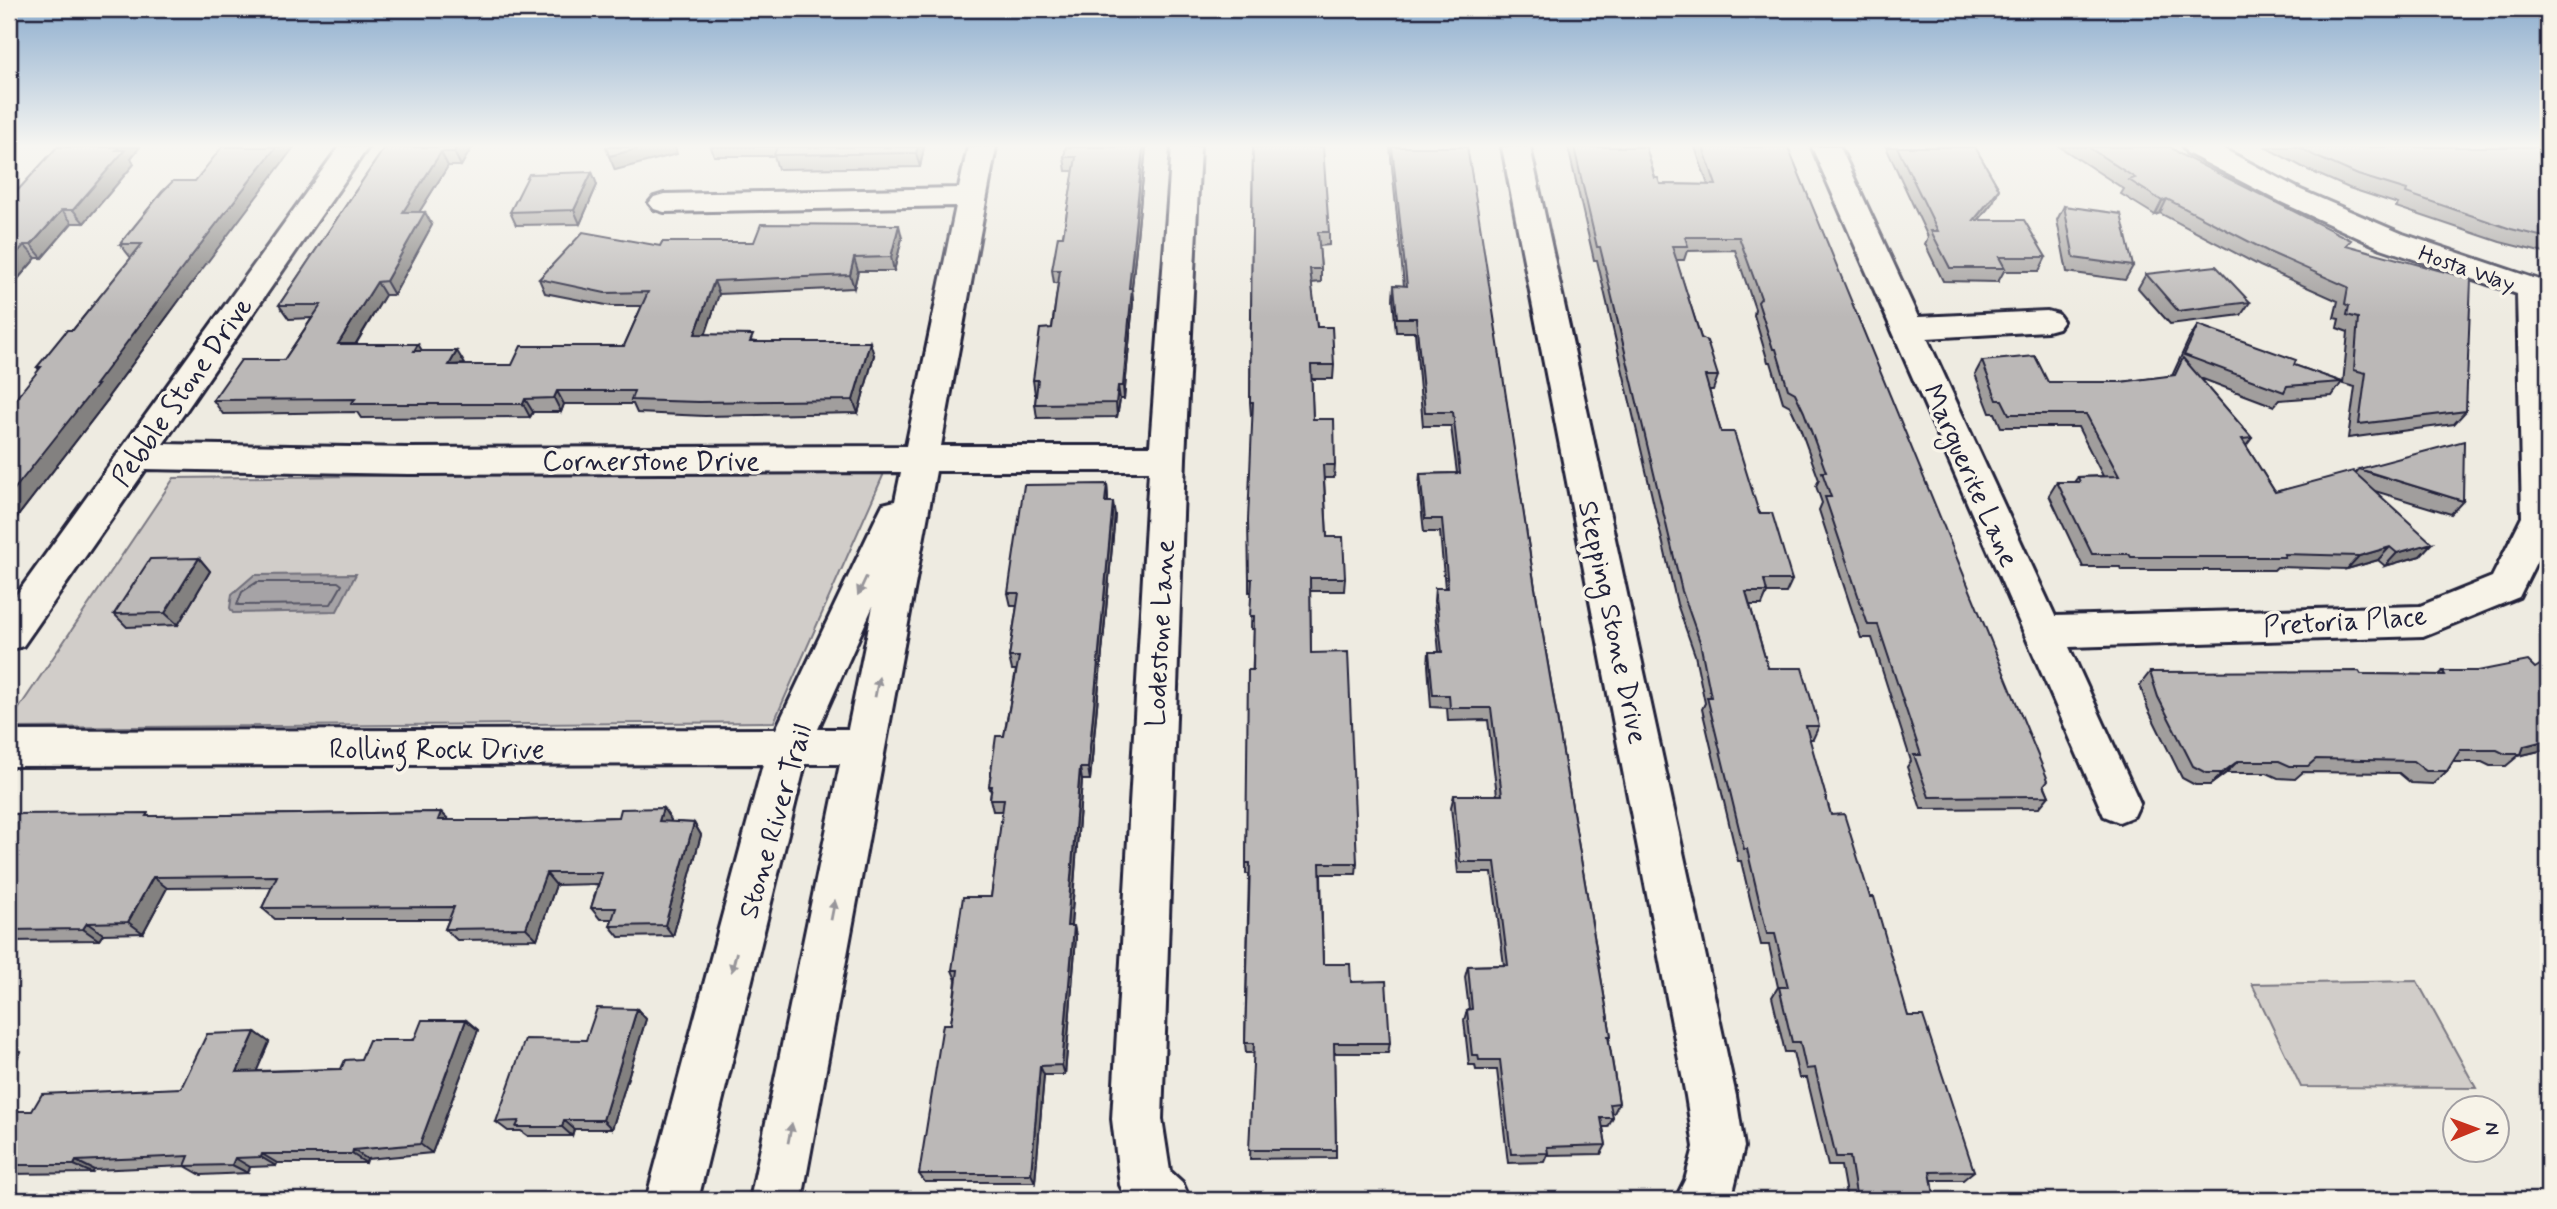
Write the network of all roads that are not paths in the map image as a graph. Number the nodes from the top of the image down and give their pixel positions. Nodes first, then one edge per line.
1 (315, 203) edge
2 (970, 203) edge
3 (1183, 203) edge
4 (1527, 203) edge
5 (1851, 203) edge
6 (2308, 203) edge
7 (2541, 293) edge
8 (2047, 321) dead end
9 (1907, 328) junction
10 (136, 456) junction
11 (922, 458) junction
12 (1167, 458) junction
13 (2544, 518) edge
14 (2042, 632) junction
15 (9, 635) edge
16 (789, 746) junction
17 (865, 746) junction
18 (9, 749) edge
19 (2119, 803) dead end
20 (673, 1200) edge
21 (776, 1200) edge
22 (1164, 1200) edge
23 (1701, 1200) edge

1 - 10 street, Pebble Stone Drive
2 - 11 street, Stone River Trail
3 - 12 street, Lodestone Lane
4 - 23 street, Stepping Stone Drive
5 - 9 street, Marguerite Lane
6 - 7 street, Hosta Way
7 - 13 street, Pretoria Place
8 - 9 street
9 - 14 street, Marguerite Lane
10 - 11 street, Cornerstone Drive
10 - 15 street, Pebble Stone Drive
11 - 12 street, Cornerstone Drive
11 -> 16 street, Stone River Trail
17 -> 11 street, Stone River Trail
12 - 22 street, Lodestone Lane
13 - 14 street, Pretoria Place
14 - 19 street, Marguerite Lane
16 - 17 street, Rolling Rock Drive
16 - 18 street, Rolling Rock Drive
16 -> 20 street, Stone River Trail
21 -> 17 street, Stone River Trail

